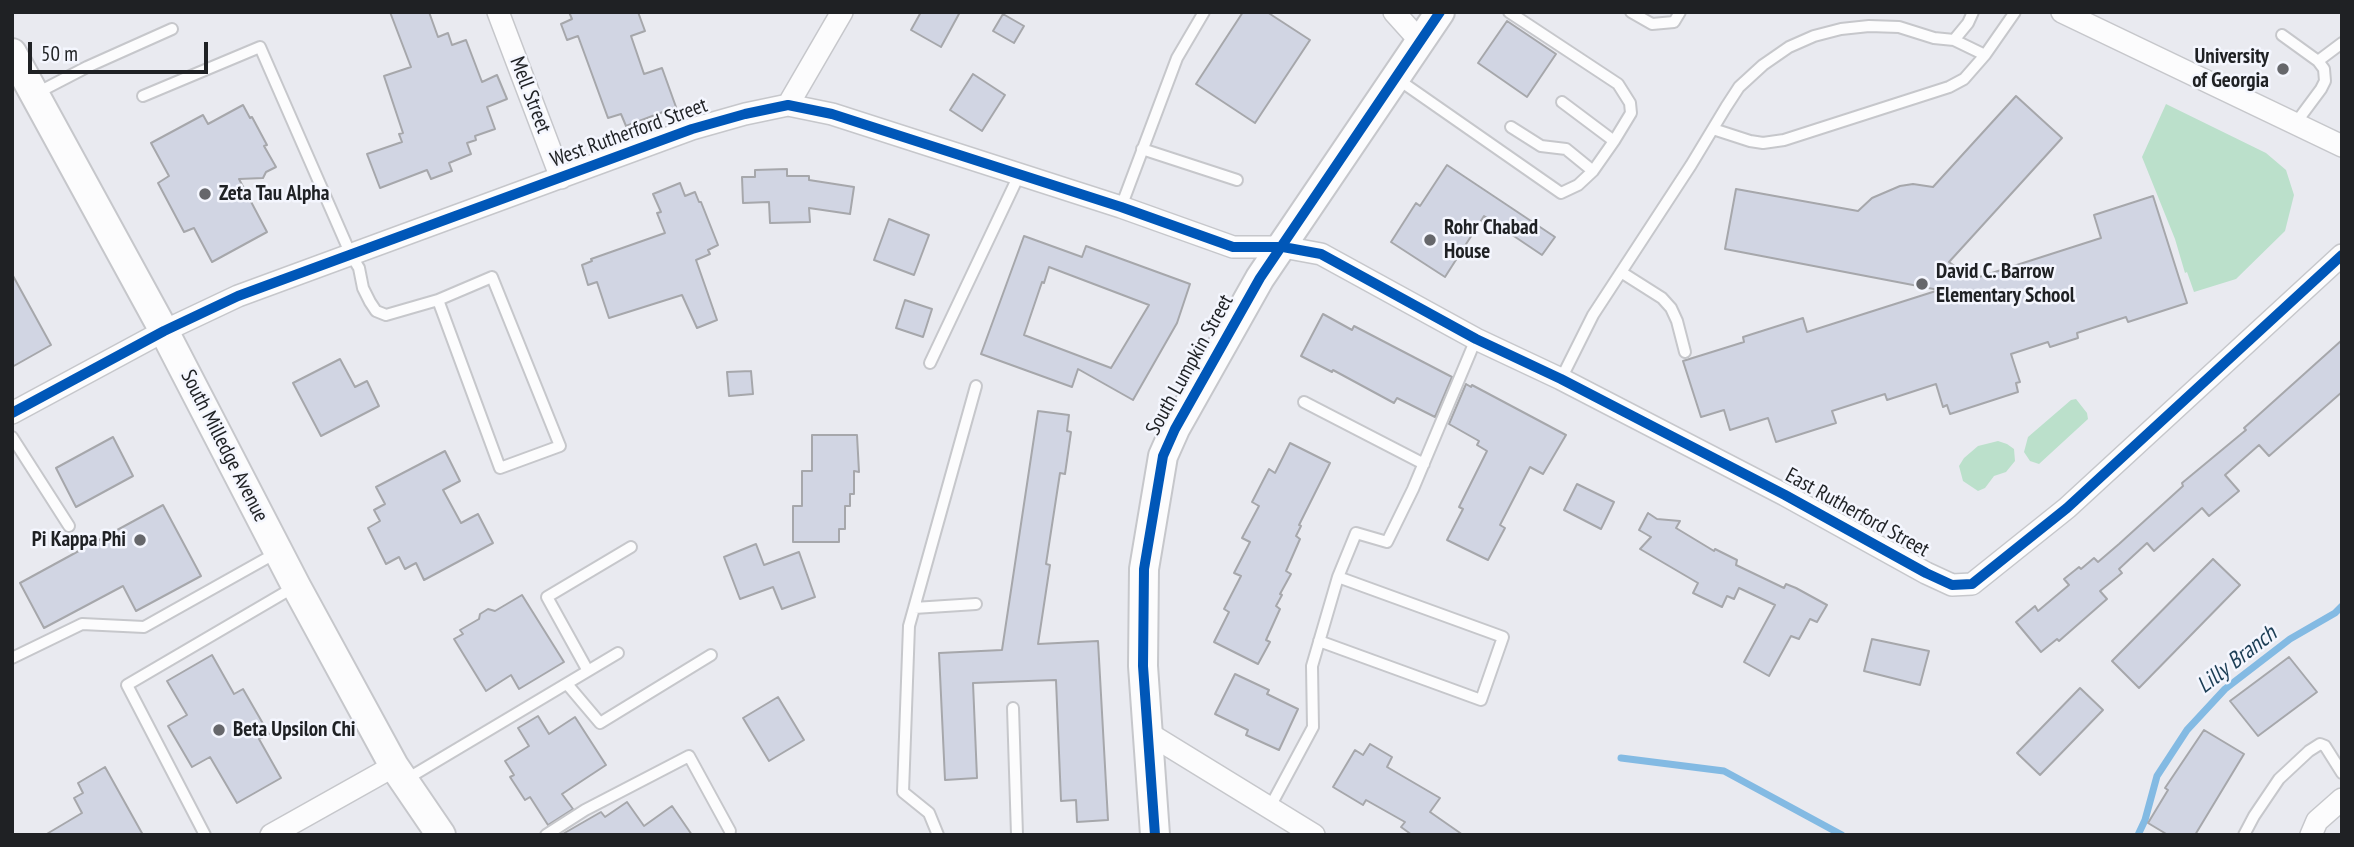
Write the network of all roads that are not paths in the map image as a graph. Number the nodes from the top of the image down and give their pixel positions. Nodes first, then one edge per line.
1 (498, 12) edge
2 (842, 12) edge
3 (1204, 12) edge
4 (1394, 12) edge
5 (1440, 12) edge
6 (1509, 12) edge
7 (1631, 12) edge
8 (1680, 12) edge
9 (1973, 12) edge
10 (2015, 12) edge
11 (2062, 12) edge
12 (172, 29) dead end
13 (2282, 34) dead end
14 (1954, 40) junction
15 (1421, 42) junction
16 (2342, 43) edge
17 (12, 53) edge
18 (1984, 55) junction
19 (2318, 61) junction
20 (1396, 78) junction
21 (34, 94) junction
22 (144, 96) dead end
23 (1562, 102) dead end
24 (788, 105) junction
25 (2294, 125) junction
26 (1511, 127) dead end
27 (1713, 128) junction
28 (1615, 141) junction
29 (2342, 146) edge
30 (1142, 149) junction
31 (1593, 171) junction
32 (1019, 174) junction
33 (561, 178) junction
34 (1237, 180) dead end
35 (1121, 207) junction
36 (1283, 247) junction
37 (351, 255) junction
38 (2342, 255) edge
39 (1621, 272) junction
40 (438, 300) junction
41 (164, 331) junction
42 (1476, 339) junction
43 (1685, 352) dead end
44 (930, 363) dead end
45 (1560, 379) junction
46 (976, 386) dead end
47 (1304, 402) dead end
48 (12, 413) edge
49 (12, 438) edge
50 (1424, 464) junction
51 (69, 526) dead end
52 (631, 547) dead end
53 (278, 552) junction
54 (1338, 577) junction
55 (296, 586) junction
56 (976, 604) dead end
57 (914, 608) junction
58 (1320, 641) junction
59 (618, 653) dead end
60 (711, 655) dead end
61 (12, 658) edge
62 (588, 671) junction
63 (567, 684) junction
64 (1013, 708) dead end
65 (1148, 733) junction
66 (2342, 773) edge
67 (398, 774) junction
68 (2342, 799) edge
69 (1270, 807) junction
70 (730, 831) dead end
71 (205, 835) edge
72 (271, 835) edge
73 (441, 835) edge
74 (547, 835) edge
75 (938, 835) edge
76 (1017, 835) edge
77 (1155, 835) edge
78 (1314, 835) edge
79 (2244, 835) edge
80 (2311, 835) edge

1 - 33 street, Mell Street
2 - 24 street
3 - 30 lane
4 - 15 street
5 - 15 main road, South Lumpkin Street
6 - 28 lane
7 - 8 lane
9 - 14 lane
10 - 18 lane
11 - 25 street
12 - 21 lane
13 - 19 lane
14 - 18 lane
14 - 27 lane
15 - 20 main road, South Lumpkin Street
16 - 19 lane
17 - 21 main road, South Milledge Avenue
18 - 27 lane
19 - 25 lane
20 - 31 lane
20 - 36 main road, South Lumpkin Street
21 - 41 main road, South Milledge Avenue
22 - 37 lane
23 - 28 lane
24 - 32 street, West Rutherford Street
24 - 33 street, West Rutherford Street
25 - 29 street
26 - 31 lane
27 - 39 lane
28 - 31 lane
30 - 34 lane
30 - 35 lane
32 - 35 street, West Rutherford Street
32 - 44 lane
33 - 37 street, West Rutherford Street
35 - 36 street, West Rutherford Street
36 - 42 street, East Rutherford Street
36 - 65 main road, South Lumpkin Street
37 - 40 lane
37 - 41 street, West Rutherford Street
38 - 45 street, East Rutherford Street
39 - 43 lane
39 - 45 lane
40 - 40 lane
41 - 48 street, West Rutherford Street
41 - 53 main road, South Milledge Avenue
42 - 45 street, East Rutherford Street
42 - 50 lane
46 - 57 lane
47 - 50 lane
49 - 51 lane
50 - 54 lane
52 - 62 lane
53 - 55 main road, South Milledge Avenue
53 - 61 lane
54 - 58 lane
54 - 58 lane
55 - 67 main road, South Milledge Avenue
55 - 71 lane
56 - 57 lane
57 - 75 lane
58 - 69 lane
59 - 62 lane
60 - 63 lane
62 - 63 lane
63 - 67 lane
64 - 76 lane
65 - 69 street
65 - 77 main road, South Lumpkin Street
66 - 79 lane
67 - 72 street
67 - 73 main road, South Milledge Avenue
68 - 80 street
69 - 78 street
70 - 74 lane

